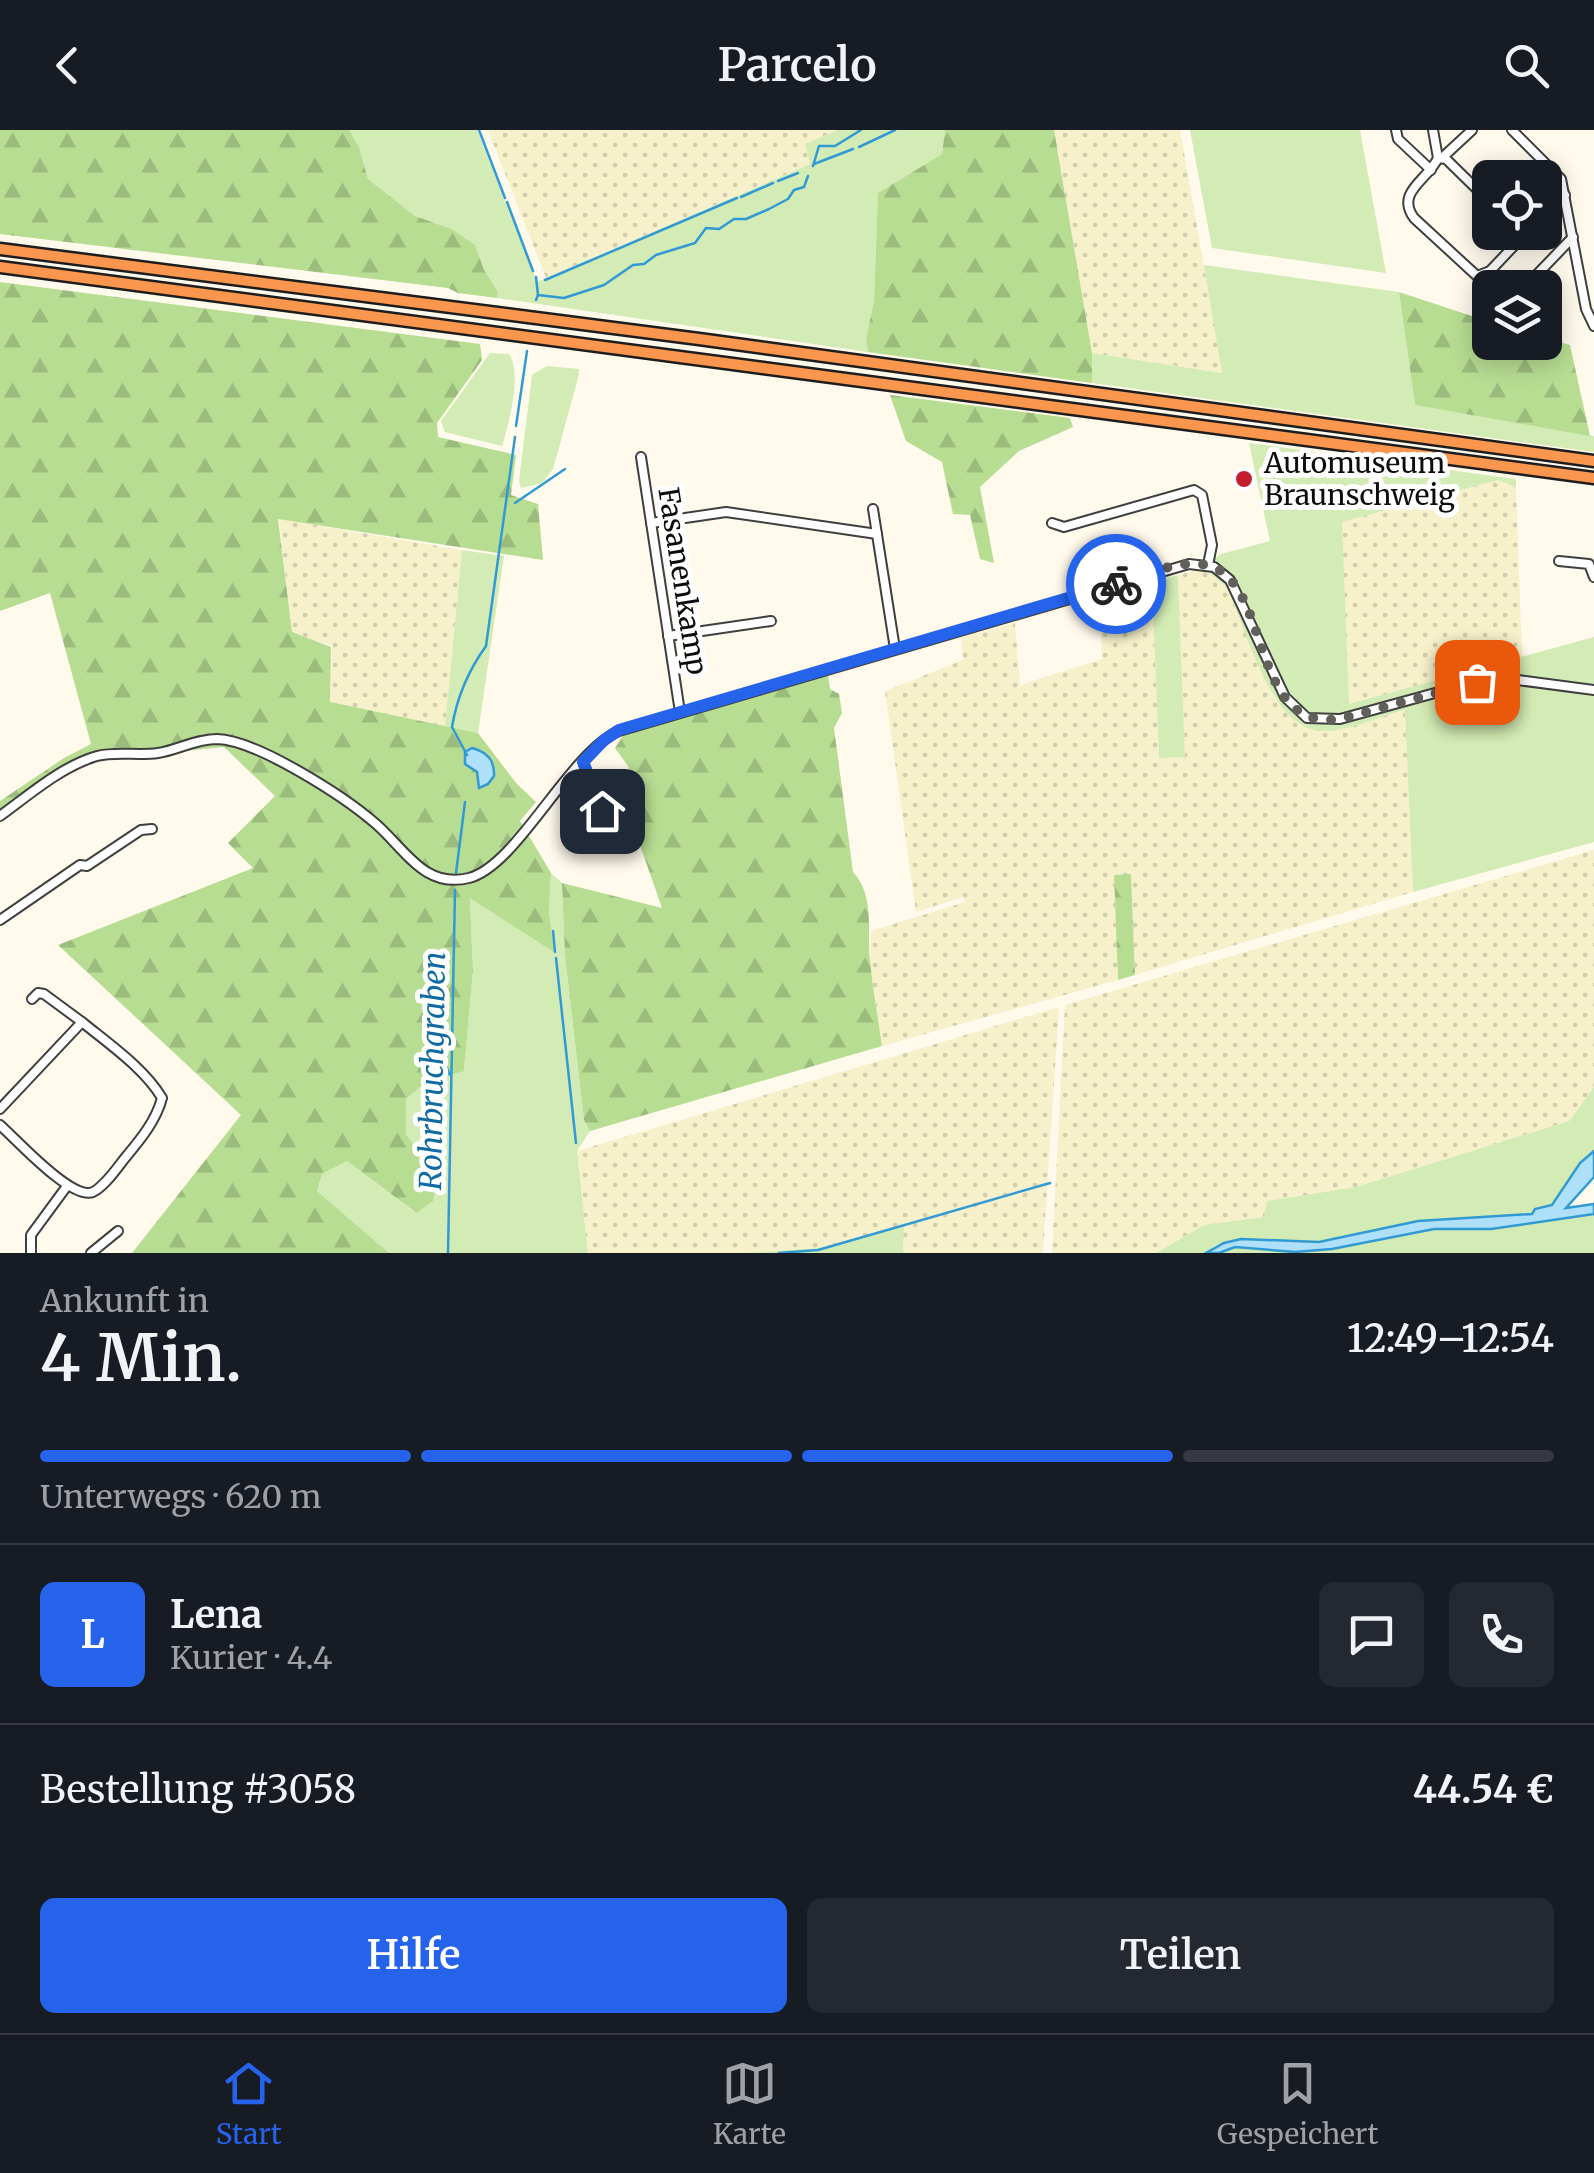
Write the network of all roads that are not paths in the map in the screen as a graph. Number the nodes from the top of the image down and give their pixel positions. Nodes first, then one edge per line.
1 (1396, 130) edge
2 (1433, 130) edge
3 (1472, 130) edge
4 (1512, 130) edge
5 (1438, 158) junction
6 (1430, 170) junction
7 (1472, 184) edge
8 (1565, 195) junction
9 (1562, 198) edge
10 (1573, 237) junction
11 (0, 249) edge
12 (1509, 250) edge
13 (0, 267) edge
14 (1491, 270) edge
15 (1541, 270) edge
16 (1472, 272) edge
17 (1594, 326) edge
18 (641, 457) dead end
19 (1594, 461) edge
20 (1594, 478) edge
21 (873, 508) dead end
22 (651, 523) junction
23 (1052, 523) dead end
24 (877, 534) junction
25 (1559, 561) dead end
26 (1208, 566) junction
27 (1594, 577) edge
28 (771, 621) dead end
29 (668, 636) junction
30 (896, 649) junction
31 (1594, 690) edge
32 (680, 712) junction
33 (583, 762) junction
34 (602, 811) dead end
35 (0, 816) edge
36 (152, 829) dead end
37 (0, 920) edge
38 (32, 998) dead end
39 (82, 1022) junction
40 (0, 1110) edge
41 (0, 1124) edge
42 (67, 1186) junction
43 (118, 1230) dead end
44 (31, 1253) edge
45 (91, 1253) edge

1 - 6 street
2 - 5 street
3 - 5 street
4 - 8 street
5 - 6 street
5 - 7 street
6 - 16 street
8 - 9 street
8 - 10 street
10 - 15 street
10 - 17 street
11 - 19 highway
12 - 14 street
13 - 20 highway
18 - 22 street, Fasanenkamp
21 - 24 street
22 - 24 street
22 - 29 street, Fasanenkamp
23 - 26 street
24 - 30 street
25 - 27 street
26 - 30 street
26 - 31 street
28 - 29 street
29 - 32 street, Fasanenkamp
30 - 32 street
32 - 33 street
33 - 34 street
33 - 35 street
36 - 37 street
38 - 39 street
39 - 40 street
39 - 42 street
41 - 42 street
42 - 44 street
43 - 45 street

